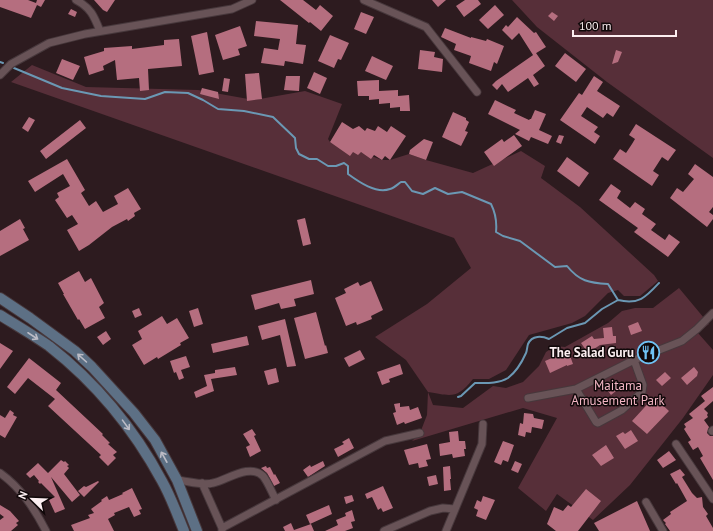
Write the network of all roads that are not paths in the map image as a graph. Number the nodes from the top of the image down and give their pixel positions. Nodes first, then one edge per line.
1 (76, 0) edge
2 (252, 0) edge
3 (364, 0) edge
4 (100, 31) junction
5 (0, 75) edge
6 (476, 92) dead end
7 (0, 298) edge
8 (713, 313) edge
9 (0, 315) edge
10 (634, 360) junction
11 (576, 389) junction
12 (528, 398) dead end
13 (482, 424) dead end
14 (420, 433) dead end
15 (676, 444) dead end
16 (0, 473) edge
17 (177, 480) junction
18 (202, 483) junction
19 (713, 499) edge
20 (276, 500) junction
21 (646, 502) dead end
22 (455, 509) junction
23 (222, 530) edge
24 (46, 531) edge
25 (184, 531) edge
26 (197, 531) edge
27 (384, 531) edge
28 (446, 531) edge
29 (663, 531) edge

1 - 4 street
2 - 4 street
3 - 6 street
4 - 5 street
17 -> 7 street
8 - 10 street
9 -> 25 street
10 - 11 street
10 - 11 street
11 - 12 street
13 - 22 street
14 - 20 street
15 - 19 street
16 - 24 street
17 - 18 street
17 - 26 street
18 - 20 street
18 - 23 street
20 - 23 street
21 - 29 street
22 - 27 street
22 - 28 street

